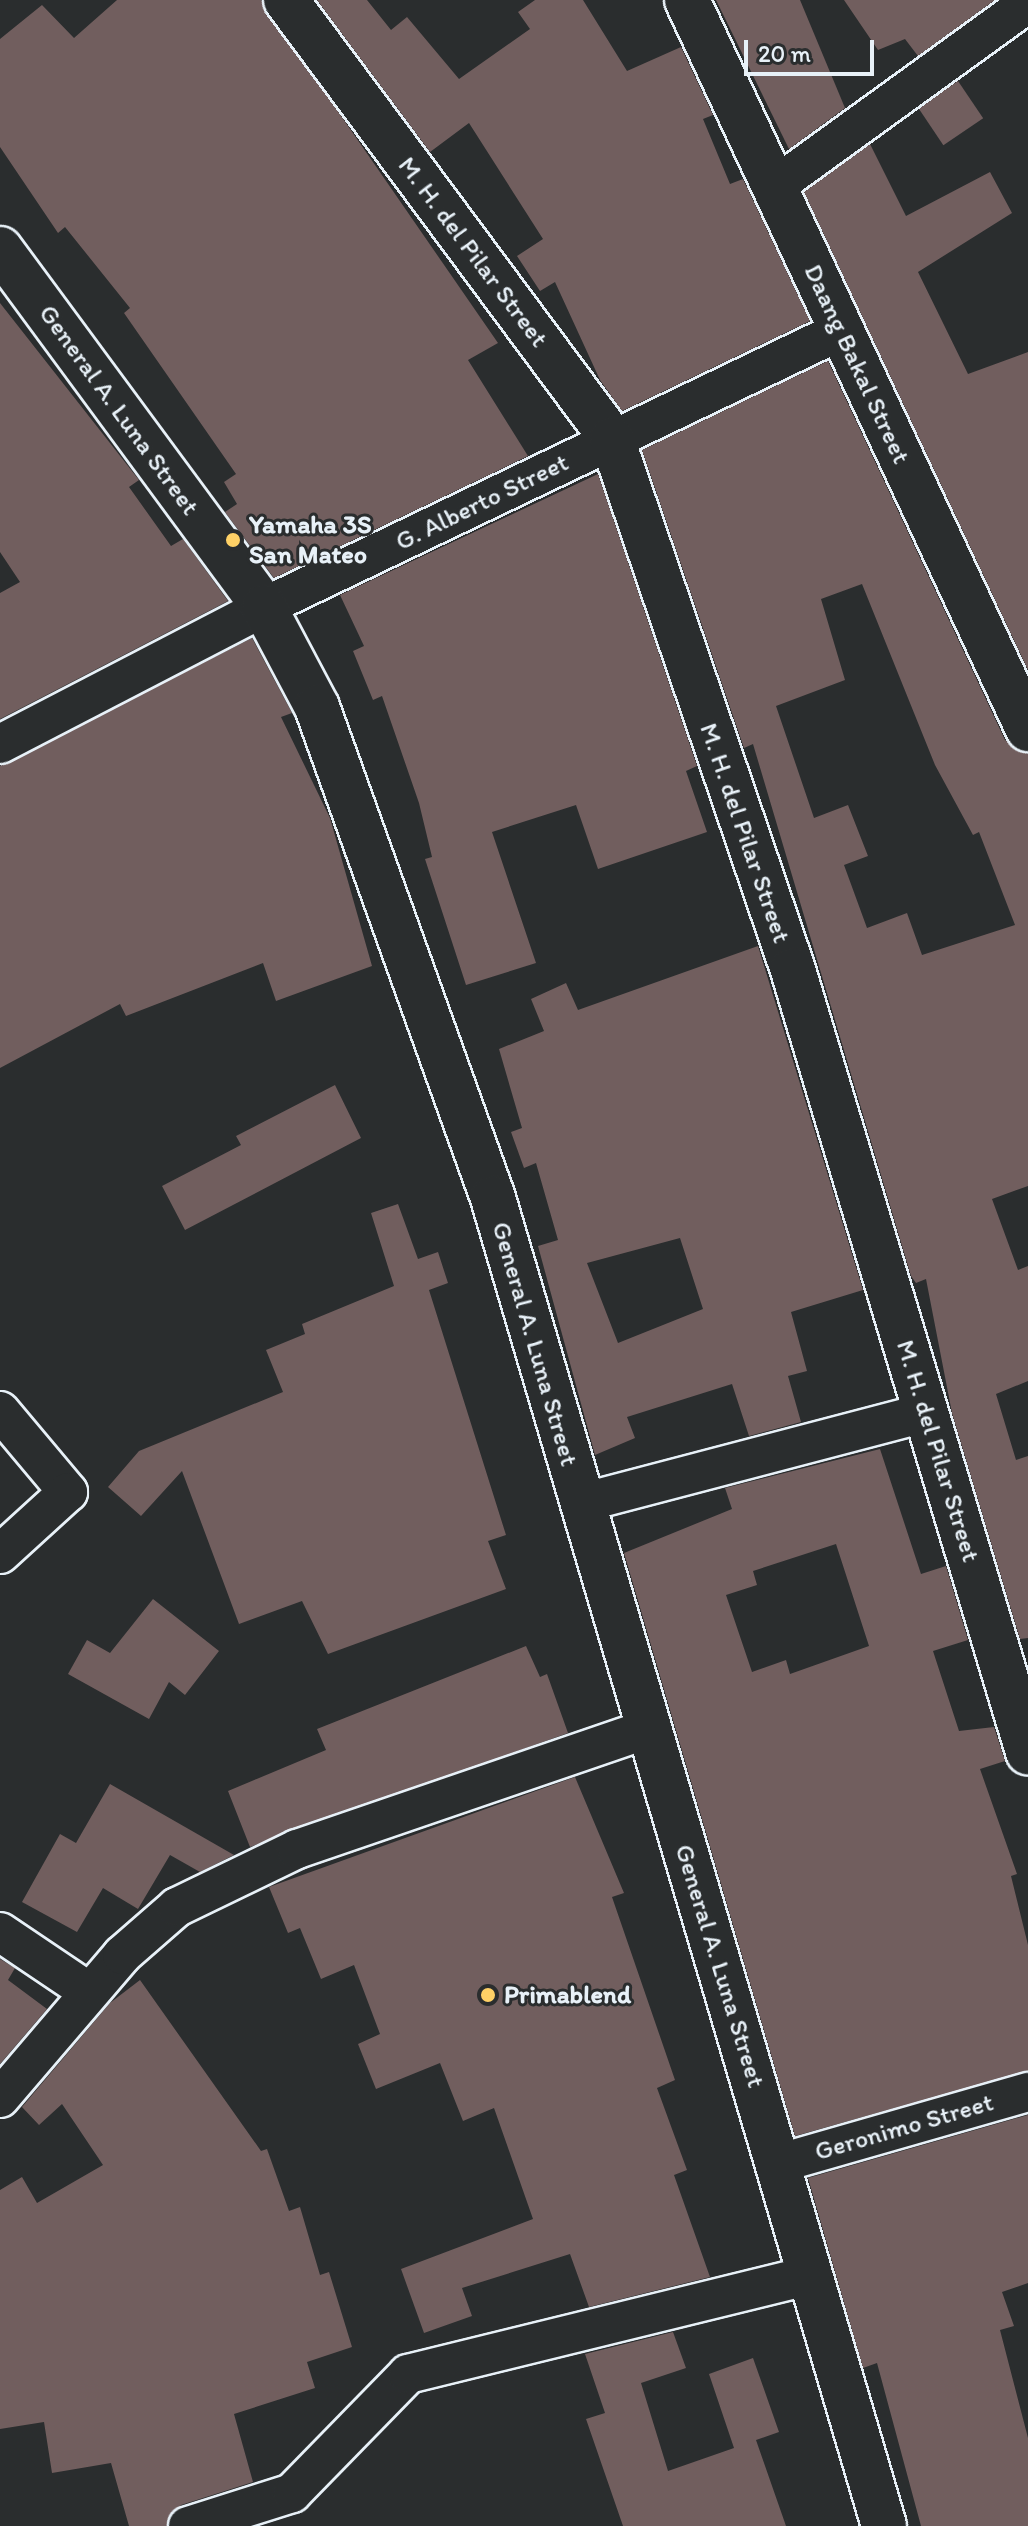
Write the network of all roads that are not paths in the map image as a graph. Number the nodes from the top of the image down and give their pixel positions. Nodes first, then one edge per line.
1 (286, 0) edge
2 (687, 0) edge
3 (1028, 3) edge
4 (774, 187) junction
5 (0, 249) edge
6 (838, 332) junction
7 (612, 439) junction
8 (264, 607) junction
9 (1028, 729) edge
10 (0, 744) edge
11 (0, 1411) edge
12 (927, 1412) junction
13 (581, 1503) junction
14 (0, 1554) edge
15 (647, 1729) junction
16 (1028, 1752) edge
17 (0, 1932) edge
18 (89, 1992) junction
19 (1028, 2092) edge
20 (0, 2098) edge
21 (780, 2163) junction
22 (812, 2275) junction
23 (188, 2526) edge
24 (884, 2526) edge

1 - 7 street, M. H. del Pilar Street
2 - 4 street, Daang Bakal Street
3 - 4 street
4 - 6 street, Daang Bakal Street
5 - 8 street, General A. Luna Street
6 - 7 street, G. Alberto Street
6 - 9 street, Daang Bakal Street
7 - 8 street, G. Alberto Street
7 - 12 street, M. H. del Pilar Street
8 - 10 street, G. Alberto Street
8 - 13 street, General A. Luna Street
11 - 14 street
12 - 13 street
12 - 16 street, M. H. del Pilar Street
13 - 15 street, General A. Luna Street
15 - 18 street
15 - 21 street, General A. Luna Street
17 - 18 street
18 - 20 street
19 - 21 street, Geronimo Street
21 - 22 street, General A. Luna Street
22 - 23 street
22 - 24 street, General A. Luna Street

